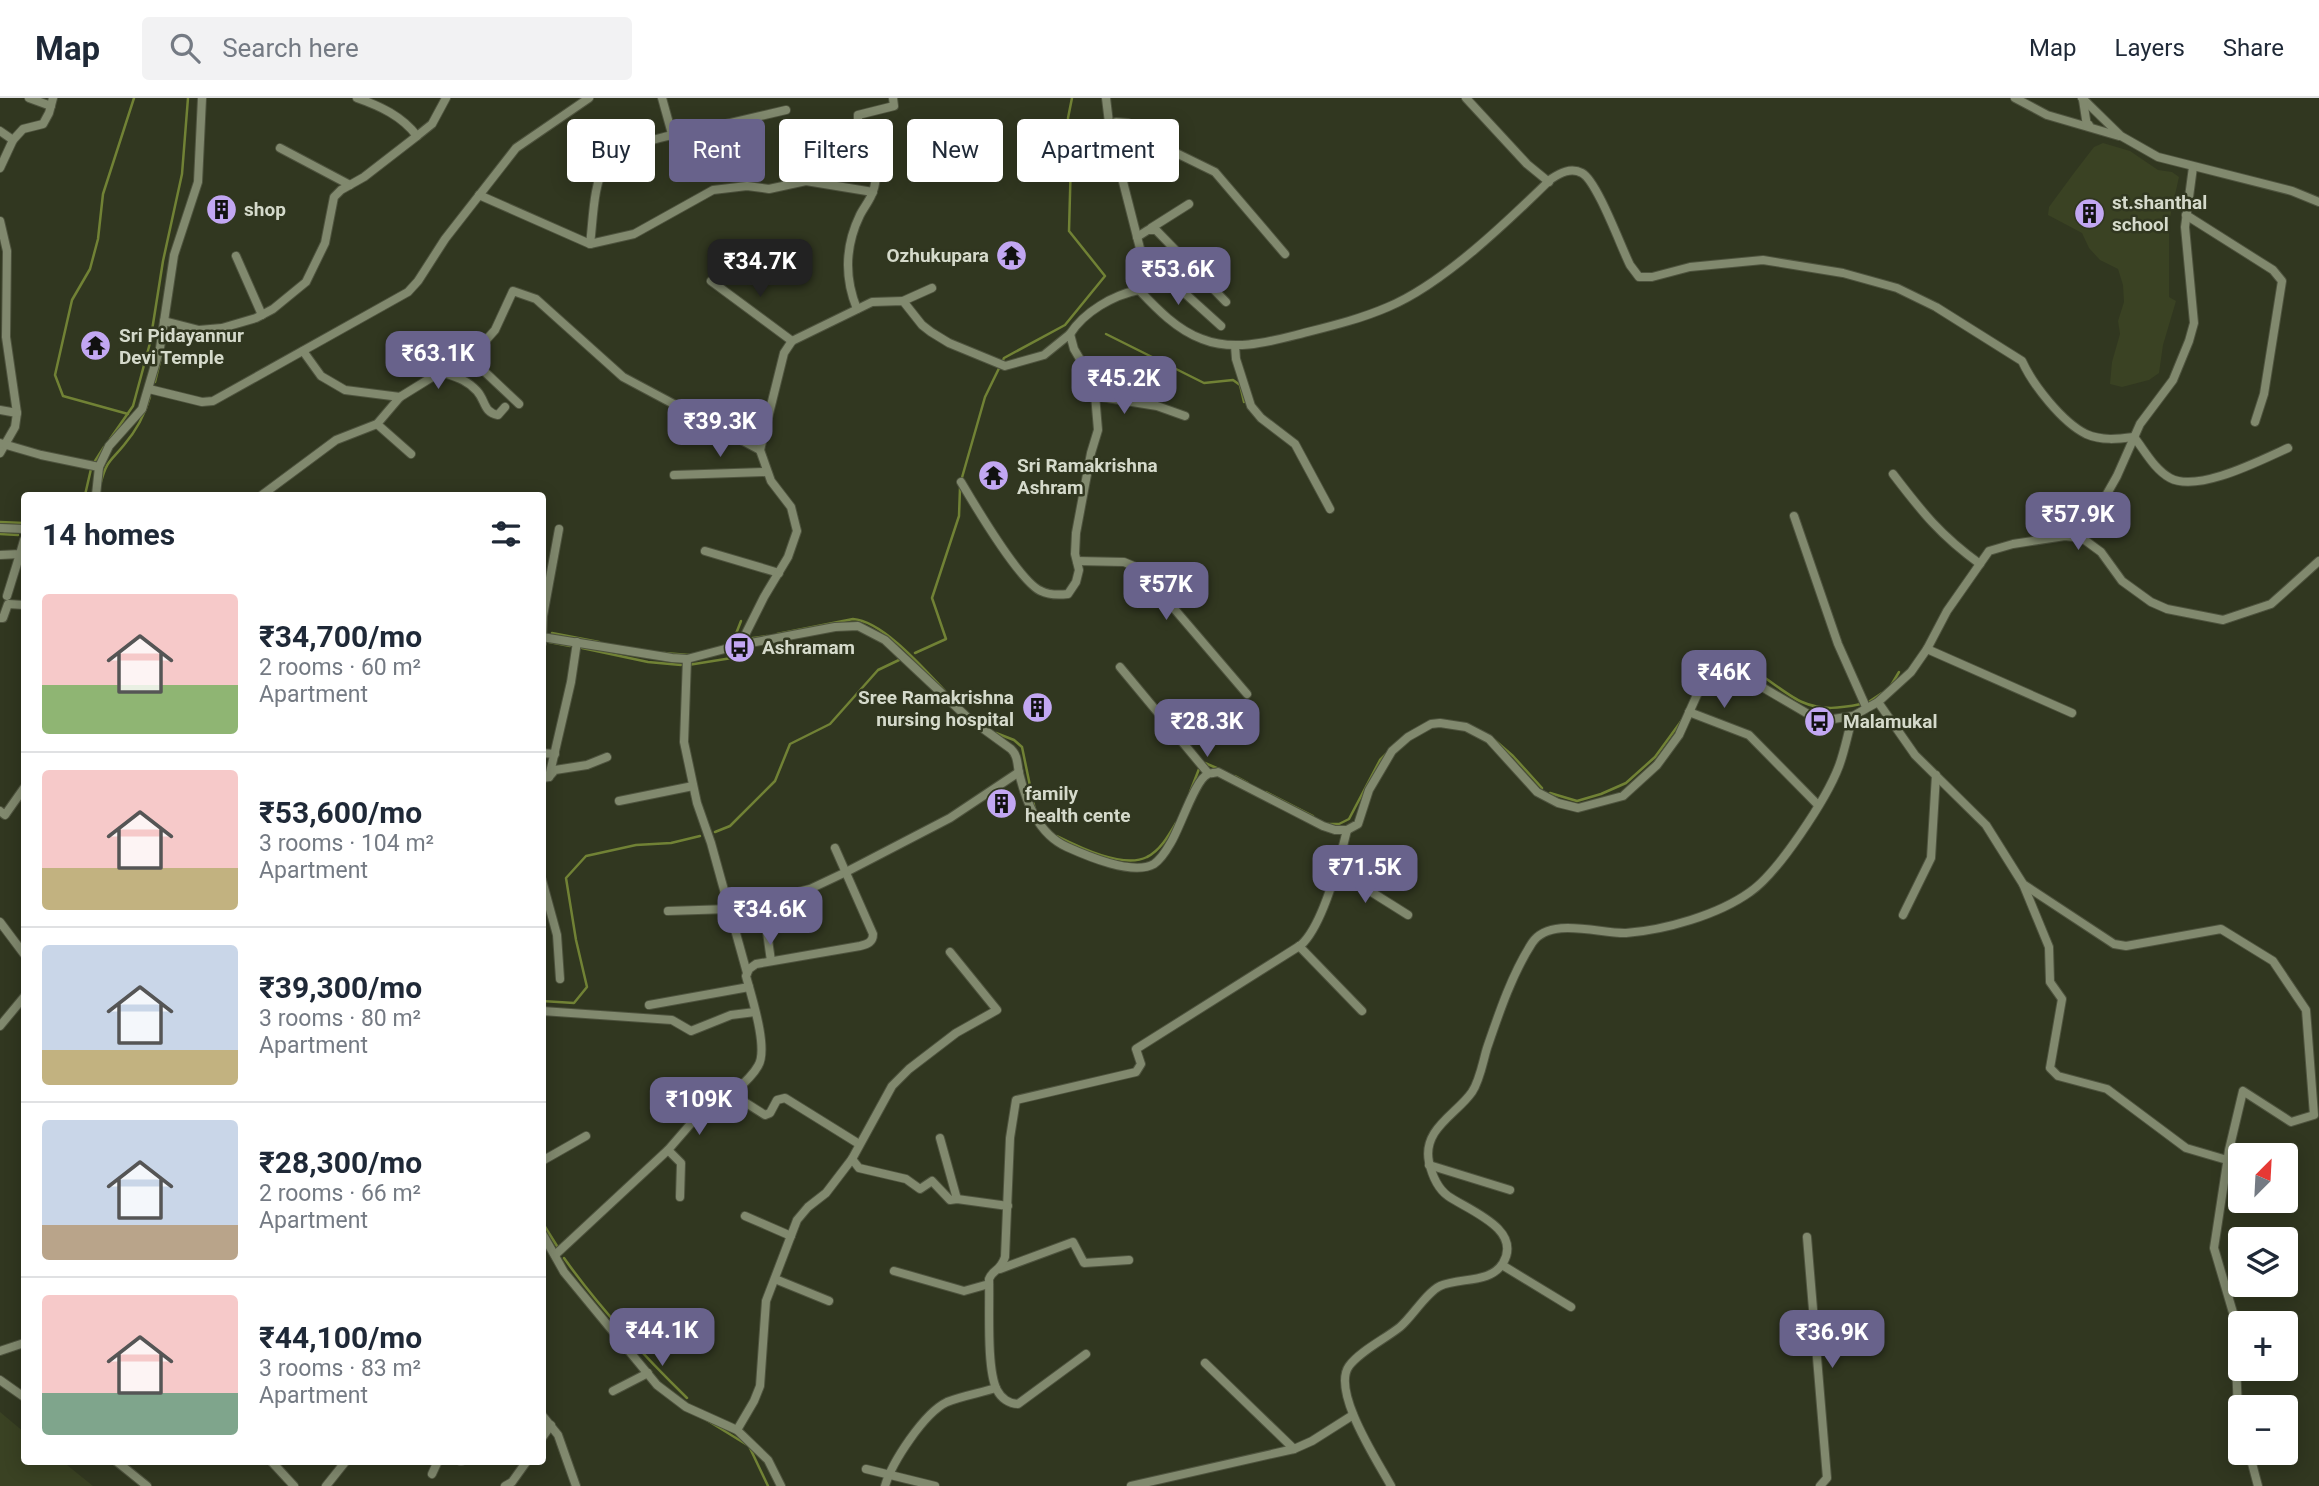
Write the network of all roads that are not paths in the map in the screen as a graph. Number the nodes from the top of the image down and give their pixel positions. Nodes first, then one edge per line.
1 (29, 98) edge
2 (202, 98) edge
3 (357, 98) edge
4 (446, 98) edge
5 (589, 98) edge
6 (662, 98) edge
7 (893, 98) edge
8 (1106, 98) edge
9 (1466, 98) edge
10 (2015, 98) edge
11 (2082, 99) edge
12 (52, 102) edge
13 (786, 110) dead end
14 (746, 119) edge
15 (1109, 119) edge
16 (2105, 121) junction
17 (669, 126) edge
18 (0, 131) edge
19 (669, 135) edge
20 (416, 136) junction
21 (2122, 136) junction
22 (13, 141) junction
23 (280, 148) dead end
24 (1179, 154) edge
25 (2193, 167) junction
26 (0, 168) edge
27 (1124, 182) edge
28 (1549, 182) junction
29 (350, 185) junction
30 (873, 192) junction
31 (479, 195) junction
32 (2319, 202) edge
33 (1189, 204) dead end
34 (2186, 215) junction
35 (0, 221) edge
36 (1148, 230) junction
37 (1137, 237) junction
38 (590, 244) junction
39 (1284, 254) dead end
40 (236, 256) dead end
41 (1144, 264) junction
42 (711, 281) dead end
43 (932, 288) dead end
44 (1139, 290) junction
45 (903, 301) junction
46 (1226, 302) dead end
47 (858, 309) junction
48 (262, 315) junction
49 (164, 321) junction
50 (1221, 326) dead end
51 (1070, 334) junction
52 (792, 341) junction
53 (1236, 346) junction
54 (303, 351) junction
55 (468, 356) junction
56 (441, 372) junction
57 (149, 389) junction
58 (1095, 396) junction
59 (400, 397) junction
60 (519, 404) dead end
61 (505, 407) dead end
62 (0, 410) edge
63 (17, 414) junction
64 (1185, 416) dead end
65 (2255, 422) dead end
66 (377, 424) junction
67 (2134, 437) junction
68 (1, 447) edge
69 (2288, 448) dead end
70 (760, 450) junction
71 (411, 454) dead end
72 (99, 467) junction
73 (766, 472) junction
74 (1893, 474) dead end
75 (674, 475) dead end
76 (961, 482) dead end
77 (96, 492) edge
78 (266, 492) edge
79 (1330, 509) dead end
80 (1794, 516) dead end
81 (0, 528) edge
82 (21, 529) edge
83 (559, 530) dead end
84 (2082, 538) junction
85 (21, 550) edge
86 (705, 551) dead end
87 (20, 554) junction
88 (0, 555) edge
89 (1077, 561) junction
90 (2319, 561) edge
91 (1979, 564) junction
92 (779, 573) junction
93 (7, 596) dead end
94 (546, 600) edge
95 (21, 605) edge
96 (0, 618) edge
97 (546, 639) edge
98 (577, 642) junction
99 (740, 645) junction
100 (1927, 649) junction
101 (687, 659) junction
102 (1120, 667) dead end
103 (1247, 694) dead end
104 (1878, 702) junction
105 (1866, 707) junction
106 (1689, 712) junction
107 (2072, 713) dead end
108 (1853, 716) junction
109 (546, 753) edge
110 (555, 754) junction
111 (607, 757) dead end
112 (1019, 772) junction
113 (1208, 773) junction
114 (1936, 775) junction
115 (546, 777) edge
116 (693, 786) junction
117 (21, 792) edge
118 (620, 801) dead end
119 (1818, 805) junction
120 (0, 811) edge
121 (1347, 830) junction
122 (835, 848) dead end
123 (1338, 871) junction
124 (846, 872) junction
125 (2023, 884) junction
126 (546, 895) edge
127 (729, 909) junction
128 (668, 911) dead end
129 (1408, 915) dead end
130 (1903, 915) dead end
131 (0, 922) edge
132 (1299, 946) junction
133 (21, 950) edge
134 (950, 952) dead end
135 (771, 961) junction
136 (747, 973) junction
137 (560, 979) dead end
138 (749, 987) junction
139 (21, 1001) edge
140 (649, 1005) dead end
141 (546, 1011) edge
142 (1362, 1011) dead end
143 (755, 1012) junction
144 (0, 1026) edge
145 (732, 1094) junction
146 (586, 1136) dead end
147 (940, 1138) dead end
148 (859, 1144) junction
149 (668, 1150) junction
150 (546, 1159) edge
151 (852, 1159) junction
152 (2227, 1160) junction
153 (1429, 1165) junction
154 (1510, 1190) dead end
155 (680, 1197) dead end
156 (957, 1199) junction
157 (1007, 1206) junction
158 (745, 1216) dead end
159 (791, 1236) junction
160 (1807, 1237) dead end
161 (546, 1240) edge
162 (555, 1255) junction
163 (1129, 1260) dead end
164 (1502, 1265) junction
165 (1000, 1269) junction
166 (894, 1271) dead end
167 (775, 1279) junction
168 (989, 1284) junction
169 (829, 1301) dead end
170 (1571, 1307) dead end
171 (21, 1344) edge
172 (0, 1351) edge
173 (1086, 1354) dead end
174 (1205, 1363) dead end
175 (648, 1373) junction
176 (0, 1380) edge
177 (996, 1388) junction
178 (613, 1391) dead end
179 (21, 1395) edge
180 (2239, 1395) edge
181 (1353, 1415) junction
182 (546, 1419) edge
183 (551, 1425) junction
184 (737, 1430) junction
185 (546, 1432) edge
186 (1294, 1449) junction
187 (275, 1465) edge
188 (343, 1465) edge
189 (436, 1465) edge
190 (524, 1465) edge
191 (2252, 1465) edge
192 (130, 1466) edge
193 (866, 1469) dead end
194 (432, 1474) dead end
195 (888, 1474) junction
196 (147, 1486) edge
197 (294, 1486) edge
198 (326, 1486) edge
199 (505, 1486) edge
200 (576, 1486) edge
201 (781, 1486) edge
202 (884, 1486) edge
203 (935, 1486) edge
204 (1131, 1486) edge
205 (1391, 1486) edge
206 (1820, 1486) edge
207 (2258, 1486) edge

1 - 12 street
2 - 49 street
3 - 20 street
4 - 20 street
5 - 31 street
6 - 17 street
7 - 30 street
8 - 15 street
9 - 28 street
10 - 21 street
11 - 16 street
11 - 16 street
12 - 22 street
13 - 14 street
16 - 21 street
18 - 22 street
19 - 38 street
20 - 29 street
21 - 25 street
22 - 26 street
23 - 29 street
24 - 39 street
25 - 32 street
25 - 34 street
27 - 37 street
28 - 53 street
28 - 67 street
29 - 48 street
30 - 38 street
30 - 47 street
31 - 38 street
31 - 54 street
33 - 36 street
34 - 65 street
34 - 67 street
35 - 63 street
36 - 37 street
36 - 46 street
37 - 41 street
40 - 48 street
41 - 44 street
41 - 50 street
42 - 52 street
43 - 45 street
44 - 51 street
44 - 53 street
45 - 47 street
45 - 51 street
47 - 52 street
48 - 49 street
49 - 57 street
51 - 58 street
52 - 70 street
53 - 79 street
54 - 57 street
54 - 59 street
55 - 56 street
55 - 60 street
55 - 70 street
56 - 59 street
56 - 61 street
57 - 72 street
58 - 64 street
58 - 89 street
59 - 66 street
62 - 63 street
63 - 68 street
66 - 71 street
66 - 78 street
67 - 69 street
67 - 84 street
68 - 72 street
70 - 73 street
72 - 77 street
73 - 75 street
73 - 92 street
74 - 91 street
76 - 89 street
80 - 105 street
81 - 82 street
83 - 94 street
84 - 90 street
84 - 91 street
85 - 87 street
86 - 92 street
87 - 88 street
87 - 93 street
89 - 103 street
91 - 100 street
92 - 99 street
95 - 96 street
97 - 98 street
98 - 101 street
98 - 110 street
99 - 101 street
99 - 112 street
100 - 104 street
100 - 107 street
101 - 116 street
102 - 113 street
104 - 105 street
104 - 114 street
105 - 108 street
106 - 108 street
106 - 119 street
106 - 121 street
108 - 119 street
109 - 110 street
110 - 115 street
111 - 115 street
112 - 113 street
112 - 124 street
113 - 121 street
114 - 125 street
114 - 130 street
116 - 118 street
116 - 127 street
117 - 120 street
119 - 153 street
121 - 123 street
122 - 124 street
123 - 129 street
123 - 132 street
124 - 135 street
124 - 135 street
125 - 152 street
125 - 152 street
126 - 137 street
127 - 128 street
127 - 136 street
131 - 133 street
132 - 142 street
132 - 157 street
134 - 148 street
135 - 136 street
136 - 138 street
138 - 140 street
138 - 143 street
139 - 144 street
141 - 143 street
143 - 145 street
145 - 148 street
145 - 149 street
146 - 150 street
147 - 156 street
148 - 151 street
149 - 155 street
149 - 162 street
151 - 156 street
151 - 159 street
152 - 180 street
153 - 154 street
153 - 164 street
156 - 157 street
157 - 165 street
158 - 159 street
159 - 167 street
160 - 206 street
161 - 162 street
162 - 175 street
163 - 165 street
164 - 170 street
164 - 181 street
165 - 168 street
166 - 168 street
167 - 169 street
167 - 184 street
168 - 177 street
171 - 172 street
173 - 177 street
174 - 186 street
175 - 178 street
175 - 184 street
176 - 179 street
177 - 195 street
181 - 186 street
181 - 205 street
182 - 183 street
183 - 185 street
183 - 200 street
184 - 201 street
186 - 204 street
187 - 197 street
188 - 198 street
189 - 194 street
190 - 199 street
191 - 207 street
192 - 196 street
193 - 195 street
195 - 202 street
195 - 203 street

